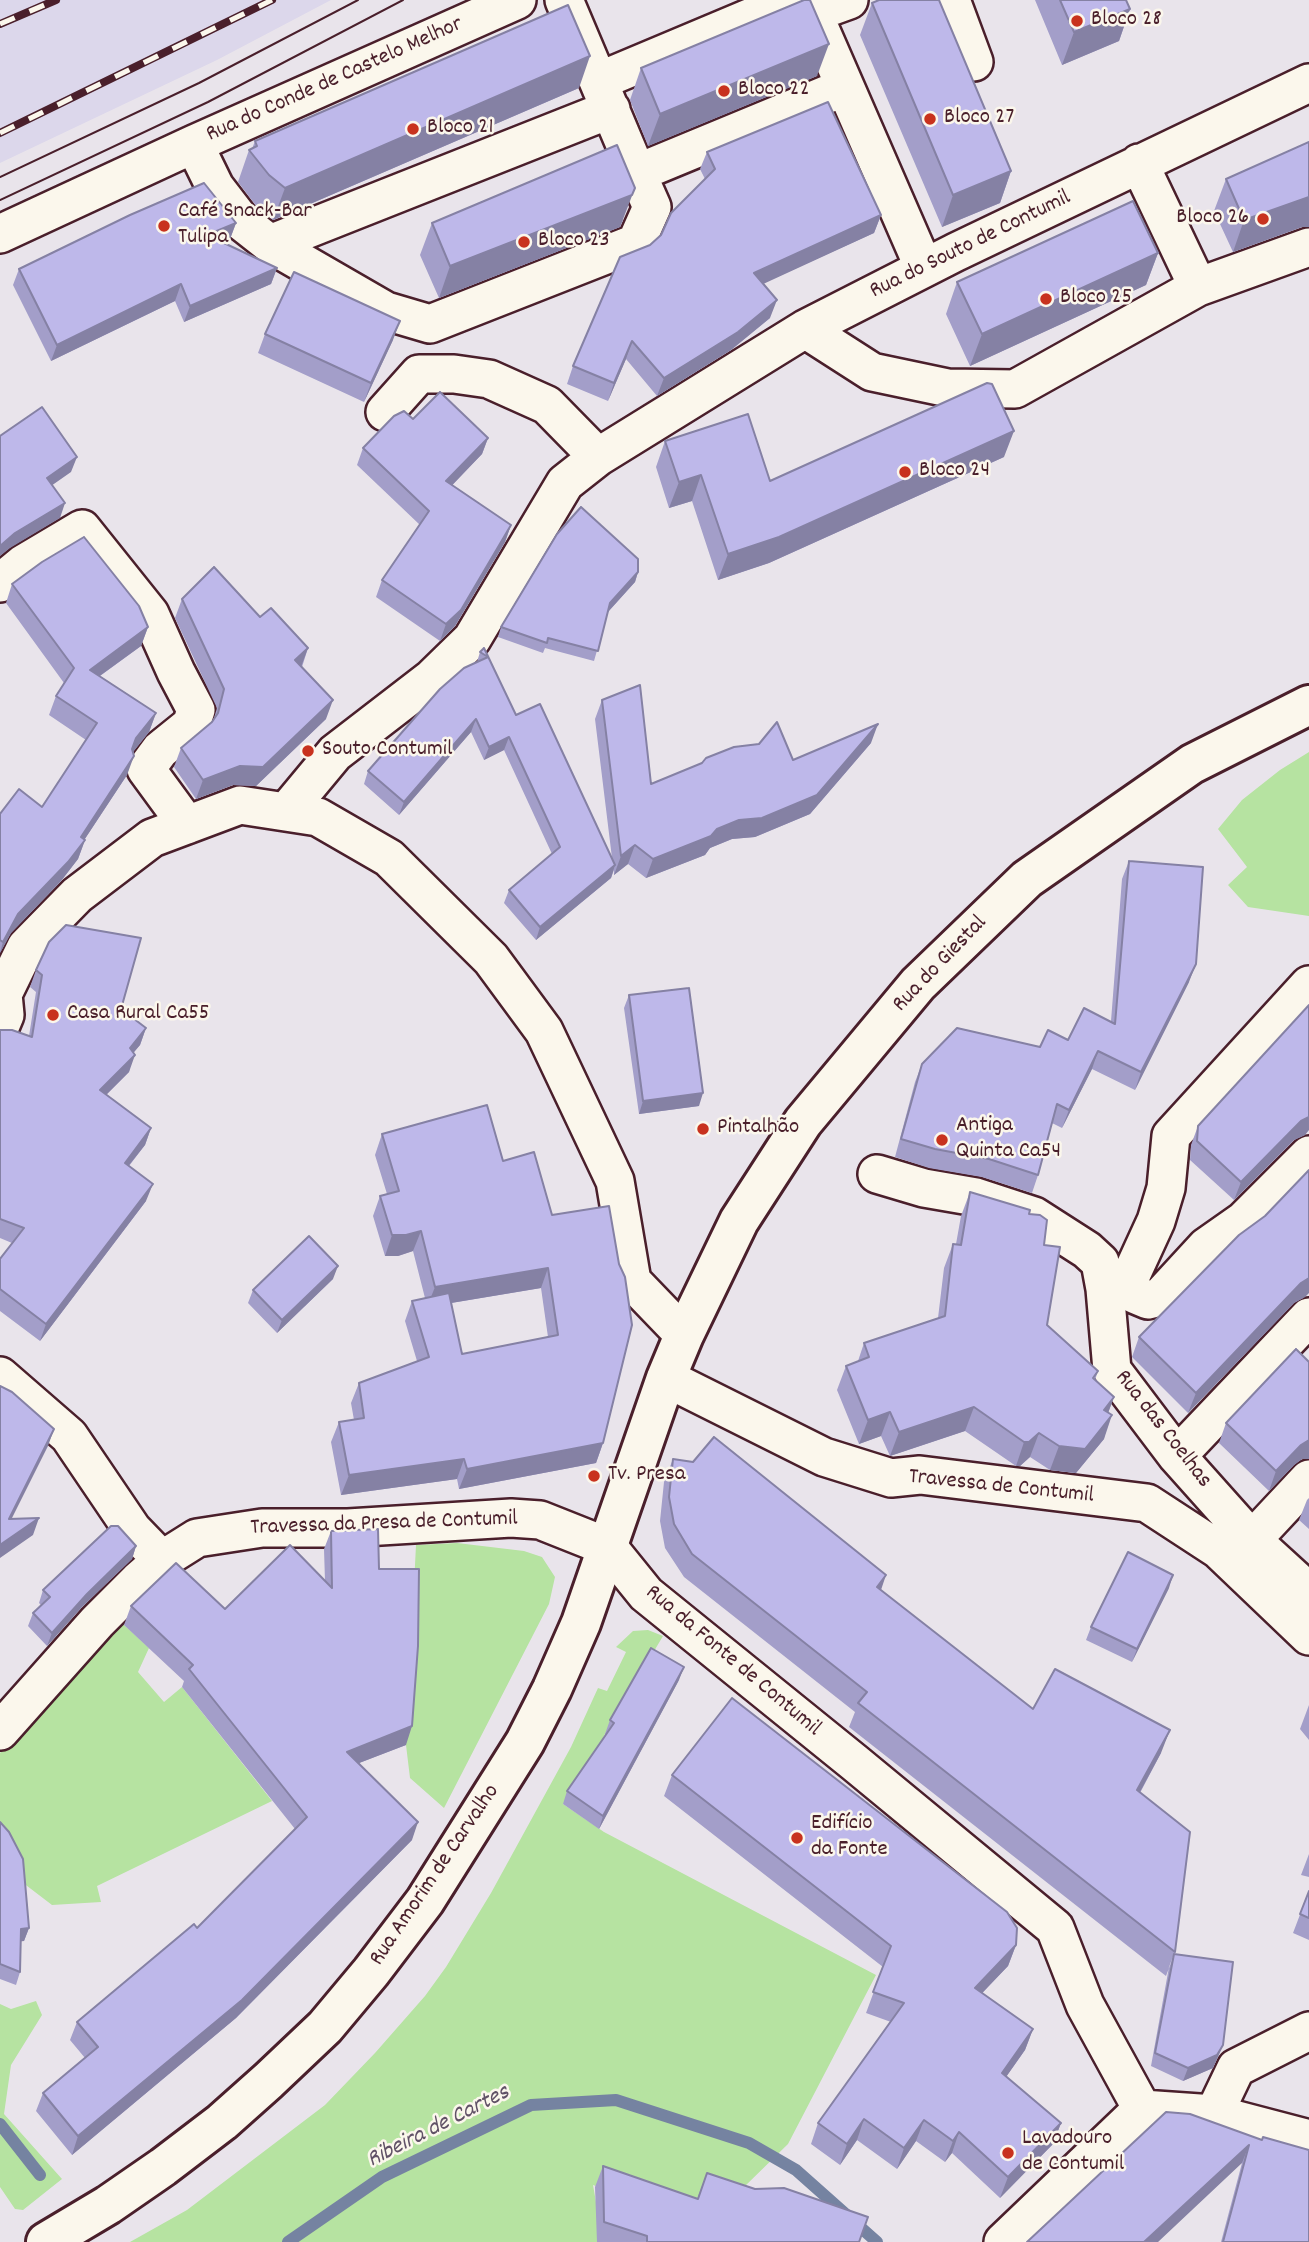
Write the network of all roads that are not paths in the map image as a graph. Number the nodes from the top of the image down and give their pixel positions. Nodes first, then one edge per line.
1 (517, 0) edge
2 (564, 0) edge
3 (849, 0) edge
4 (951, 0) edge
5 (802, 4) edge
6 (974, 62) dead end
7 (1309, 83) edge
8 (845, 87) junction
9 (605, 95) junction
10 (194, 144) junction
11 (1139, 163) junction
12 (637, 173) junction
13 (0, 234) edge
14 (270, 244) junction
15 (1309, 247) edge
16 (924, 268) junction
17 (1198, 286) junction
18 (805, 329) junction
19 (384, 412) dead end
20 (598, 457) junction
21 (0, 583) edge
22 (1309, 705) edge
23 (286, 812) junction
24 (187, 825) junction
25 (1309, 985) edge
26 (1, 1005) edge
27 (1309, 1155) edge
28 (877, 1174) dead end
29 (1116, 1285) junction
30 (1309, 1317) edge
31 (684, 1335) junction
32 (0, 1376) edge
33 (666, 1378) junction
34 (1177, 1456) junction
35 (1309, 1479) edge
36 (1252, 1540) junction
37 (608, 1547) junction
38 (162, 1560) junction
39 (1309, 1592) edge
40 (1309, 1636) edge
41 (0, 1731) edge
42 (1309, 2031) edge
43 (1142, 2109) junction
44 (1214, 2114) junction
45 (1309, 2139) edge
46 (46, 2242) edge
47 (1003, 2242) edge

1 - 10 street, Rua do Conde de Castelo Melhor
2 - 9 street, Rua do Conde de Castelo Melhor
3 - 5 street
4 - 6 street
5 - 8 street
5 - 9 street
7 - 11 street, Rua do Souto de Contumil
8 - 12 street
8 - 16 street
9 - 12 street, Rua do Conde de Castelo Melhor
9 - 14 street
10 - 13 street
10 - 14 street, Rua do Conde de Castelo Melhor
11 - 16 street, Rua do Souto de Contumil
11 - 17 street
12 - 14 street, Rua do Conde de Castelo Melhor
15 - 17 street
16 - 18 street, Rua do Souto de Contumil
17 - 18 street
18 - 20 street, Rua do Souto de Contumil
19 - 20 street
20 - 23 street, Rua do Souto de Contumil
21 - 24 street
22 - 31 street, Rua do Giestal
23 - 24 street
23 - 31 street
24 - 26 street
25 - 29 street
27 - 29 street
28 - 29 street, Rua das Coelhas
29 - 34 street, Rua das Coelhas
30 - 34 street
31 - 33 street
32 - 38 street
33 - 37 street
33 - 40 street, Travessa de Contumil
34 - 36 street, Rua das Coelhas
35 - 36 street
36 - 39 street, Rua das Coelhas
37 - 38 street, Travessa da Presa de Contumil
37 - 43 street, Rua da Fonte de Contumil
37 - 46 street, Rua Amorim de Carvalho
38 - 41 street, Travessa da Presa de Contumil
42 - 44 street
43 - 44 street
43 - 47 street
44 - 45 street

